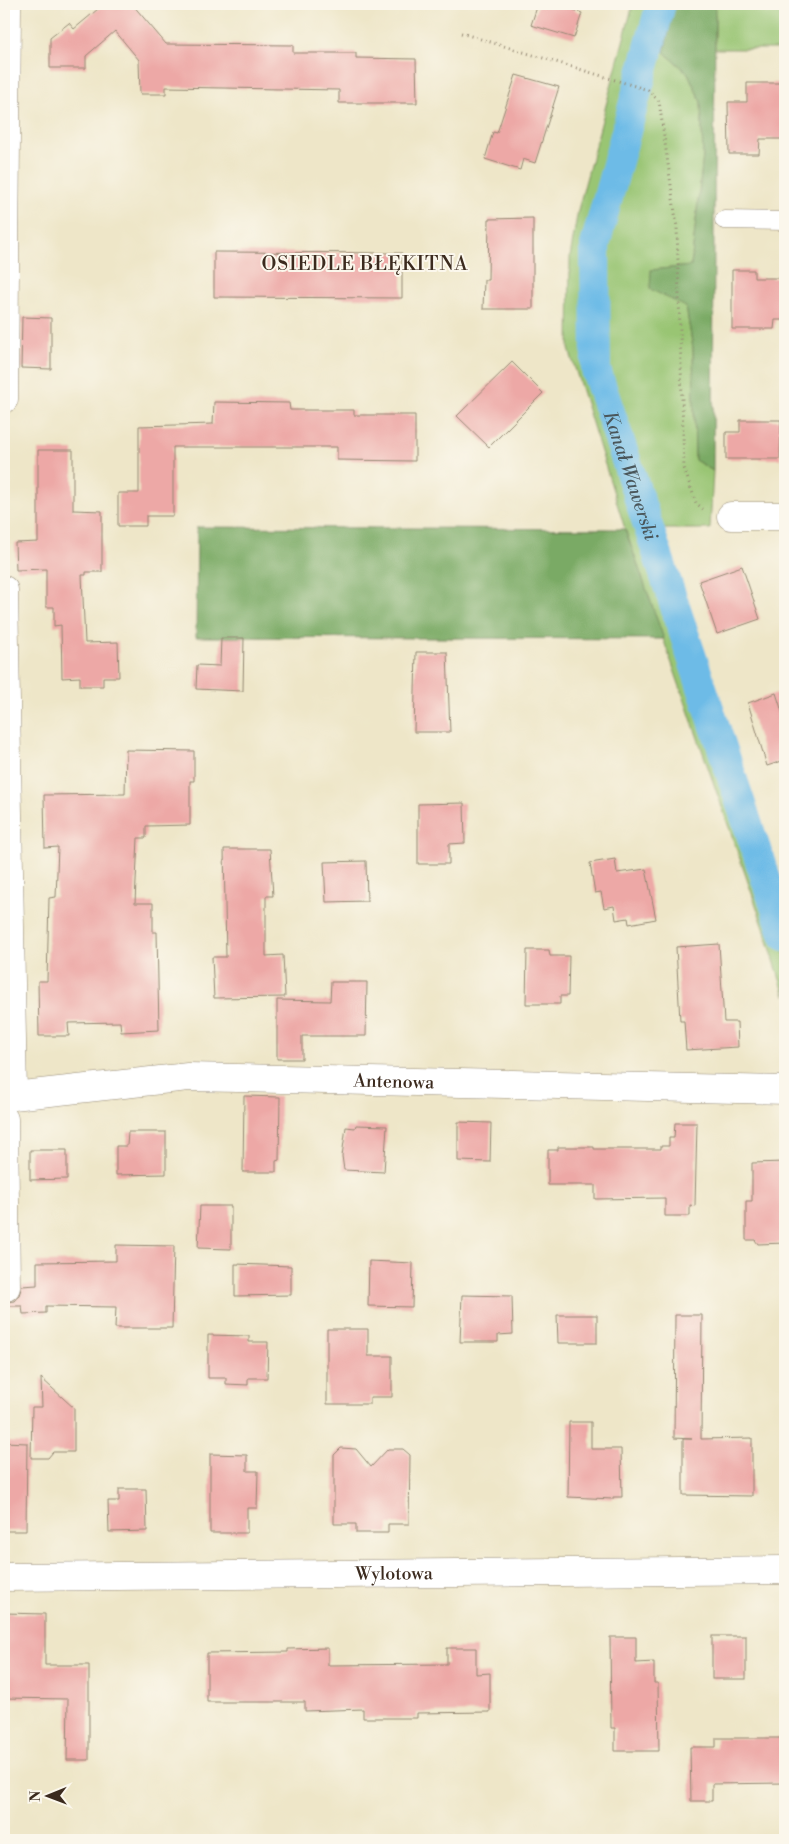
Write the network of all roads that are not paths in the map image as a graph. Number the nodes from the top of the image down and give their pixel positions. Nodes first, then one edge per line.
1 (7, 4) edge
2 (724, 220) dead end
3 (785, 221) edge
4 (4, 399) edge
5 (731, 516) road end
6 (785, 516) edge
7 (4, 590) edge
8 (785, 1090) edge
9 (7, 1104) edge
10 (6, 1287) dead end
11 (785, 1570) edge
12 (4, 1578) edge

1 - 4 street
2 - 3 lane
5 - 6 street
7 - 9 street
8 - 9 street, Antenowa
9 - 10 street
11 - 12 street, Wylotowa

